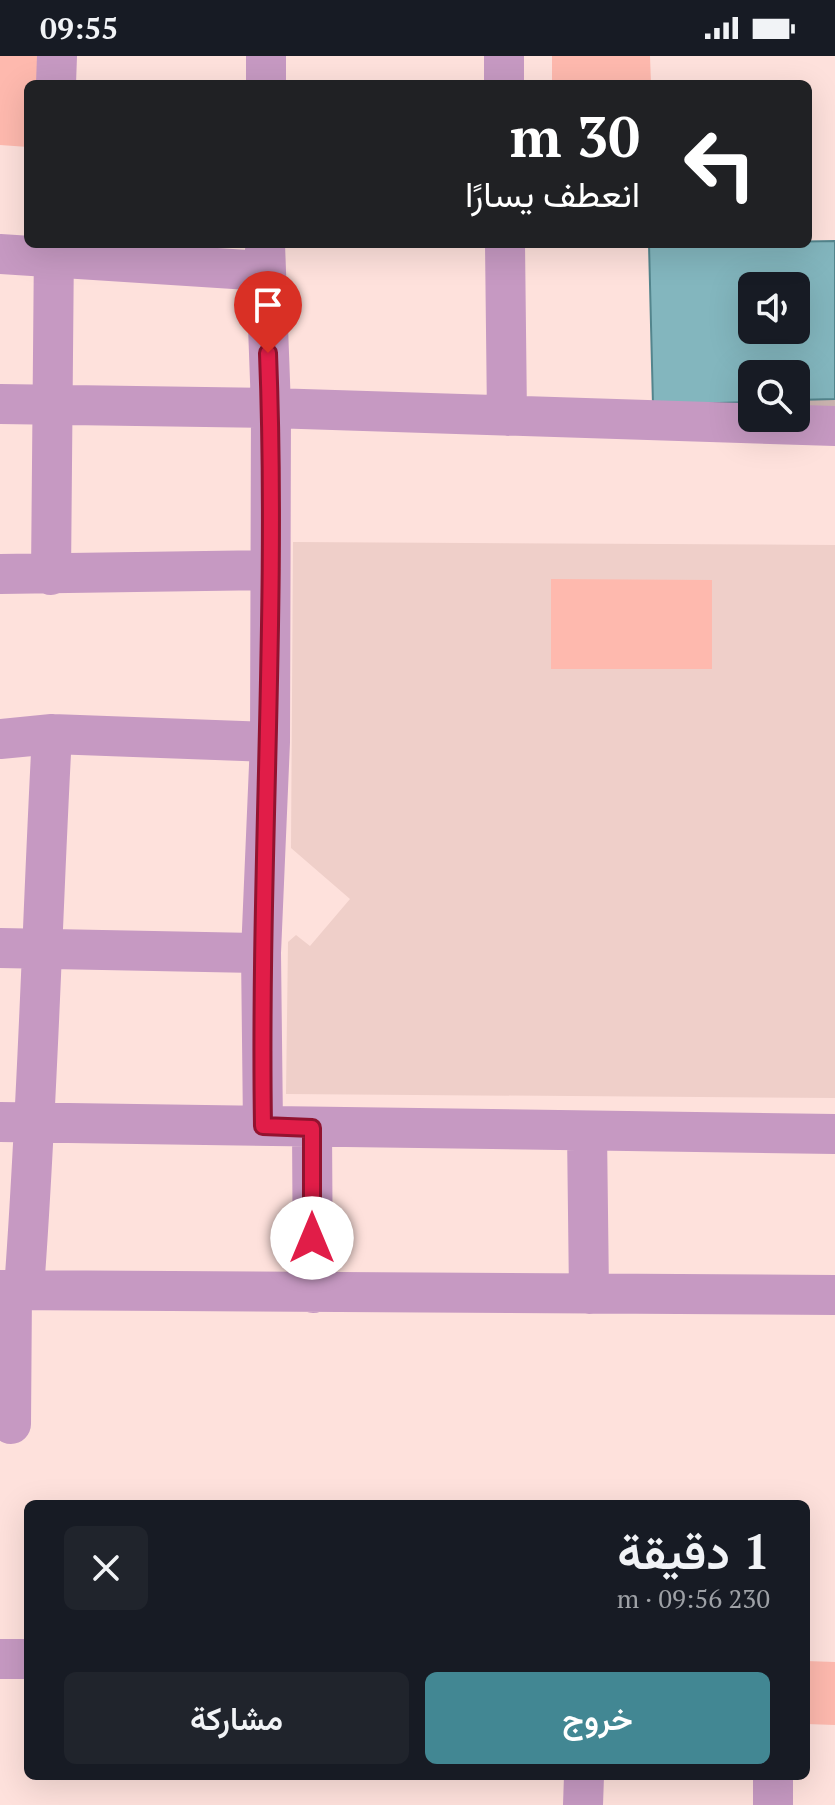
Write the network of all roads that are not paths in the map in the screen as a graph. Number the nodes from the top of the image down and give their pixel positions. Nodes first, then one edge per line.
1 (57, 56) edge
2 (266, 56) edge
3 (504, 56) edge
4 (56, 80) edge
5 (266, 80) edge
6 (504, 80) edge
7 (505, 248) edge
8 (53, 251) edge
9 (0, 254) edge
10 (265, 258) edge
11 (0, 404) edge
12 (53, 405) junction
13 (271, 408) junction
14 (507, 416) junction
15 (835, 426) edge
16 (270, 570) junction
17 (0, 574) edge
18 (51, 575) junction
19 (52, 734) junction
20 (0, 739) edge
21 (270, 742) junction
22 (0, 948) edge
23 (40, 948) junction
24 (261, 953) junction
25 (18, 1122) edge
26 (263, 1126) junction
27 (312, 1128) junction
28 (587, 1131) junction
29 (835, 1134) edge
30 (12, 1290) edge
31 (313, 1293) junction
32 (589, 1294) junction
33 (835, 1295) edge
34 (11, 1424) dead end
35 (0, 1659) edge
36 (24, 1659) edge
37 (584, 1780) edge
38 (773, 1780) edge
39 (583, 1805) edge
40 (773, 1805) edge

1 - 4 street
2 - 5 street
3 - 6 street
7 - 14 street
8 - 9 street
8 - 10 street
8 - 12 street
10 - 13 street
11 - 12 street
12 - 13 street
12 - 18 street
13 - 14 street
13 - 16 street
14 - 15 street
16 - 18 street
16 - 21 street
17 - 18 street
19 - 20 street
19 - 21 street
19 - 23 street
21 - 24 street
22 - 23 street
23 - 24 street
23 - 25 street
24 - 26 street
25 - 26 street
25 - 30 street
26 - 27 street
27 - 28 street
27 - 31 street
28 - 29 street
28 - 32 street
30 - 31 street
30 - 34 street
31 - 32 street
32 - 33 street
35 - 36 street
37 - 39 street
38 - 40 street

